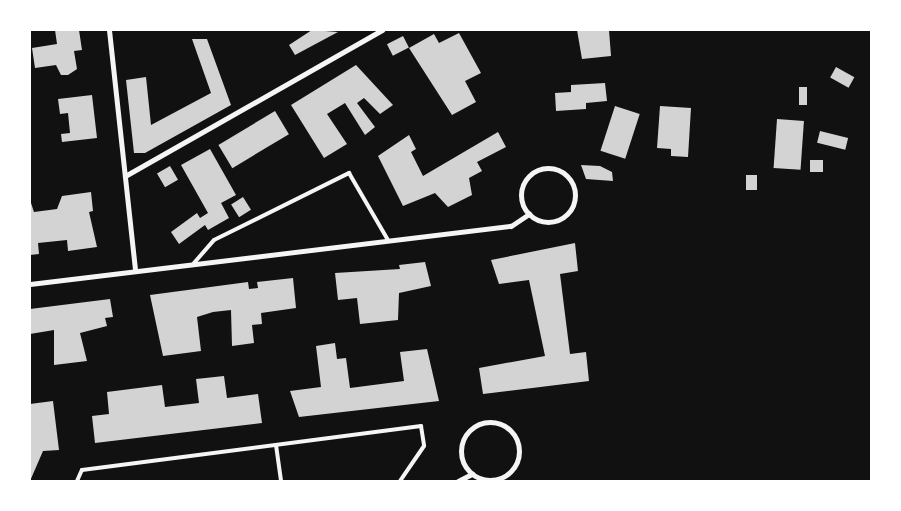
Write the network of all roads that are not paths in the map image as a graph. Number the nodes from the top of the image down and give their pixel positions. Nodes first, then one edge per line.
1 (109, 30) edge
2 (382, 30) edge
3 (125, 176) junction
4 (529, 214) junction
5 (388, 240) junction
6 (194, 263) junction
7 (135, 270) junction
8 (30, 284) edge
9 (276, 445) junction
10 (472, 474) junction
11 (485, 480) edge
12 (77, 481) edge
13 (280, 481) edge
14 (400, 481) edge
15 (458, 481) edge

1 - 3 street
2 - 3 street
3 - 7 street
4 - 4 street
4 - 5 street
5 - 6 street
5 - 6 lane
6 - 7 street
7 - 8 street
9 - 12 lane
9 - 13 lane
9 - 14 lane
10 - 11 street
10 - 11 street
10 - 15 street

